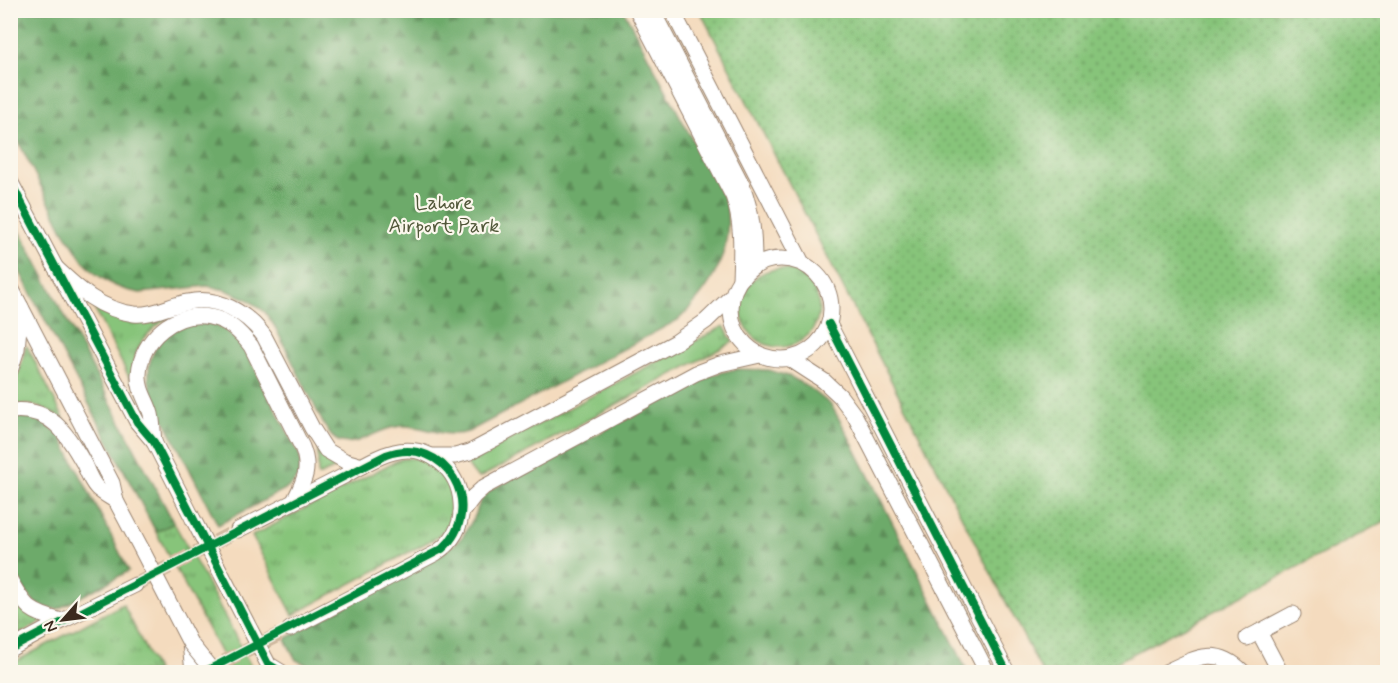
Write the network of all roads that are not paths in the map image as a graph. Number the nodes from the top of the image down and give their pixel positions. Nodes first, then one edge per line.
1 (672, 10) edge
2 (643, 13) edge
3 (10, 182) edge
4 (802, 263) junction
5 (754, 266) junction
6 (55, 267) junction
7 (740, 279) junction
8 (10, 286) edge
9 (732, 296) junction
10 (21, 307) junction
11 (829, 324) junction
12 (760, 356) junction
13 (790, 359) junction
14 (10, 371) edge
15 (10, 411) edge
16 (154, 442) junction
17 (431, 456) junction
18 (362, 466) junction
19 (116, 501) junction
20 (294, 501) junction
21 (462, 513) junction
22 (238, 530) tunnel mouth
23 (10, 580) edge
24 (135, 585) tunnel mouth
25 (1293, 615) dead end
26 (62, 621) junction
27 (290, 628) tunnel mouth
28 (190, 643) junction
29 (10, 649) edge
30 (274, 669) edge
31 (193, 672) edge
32 (212, 672) edge
33 (987, 672) edge
34 (1007, 672) edge
35 (1166, 672) edge
36 (1243, 672) edge
37 (1278, 672) edge

1 - 4 street
2 - 5 street
2 - 7 street
3 - 6 street
4 - 5 street
4 - 11 street
5 - 7 street
6 - 16 street
6 - 18 street
7 - 9 street
8 - 10 street
9 - 12 street
9 - 17 street
10 - 14 street
10 - 19 street
11 - 13 street
11 - 34 street
12 - 13 street
12 - 21 street
13 - 33 street
15 - 19 street
16 - 20 street
16 - 30 street, bridge
17 - 18 street
17 - 21 street
18 - 20 street
19 - 28 street, bridge
20 - 22 street
21 - 27 street
23 - 26 street
24 - 26 street
25 - 37 street
26 - 29 street
28 - 31 street
28 - 32 street, bridge
35 - 36 street

